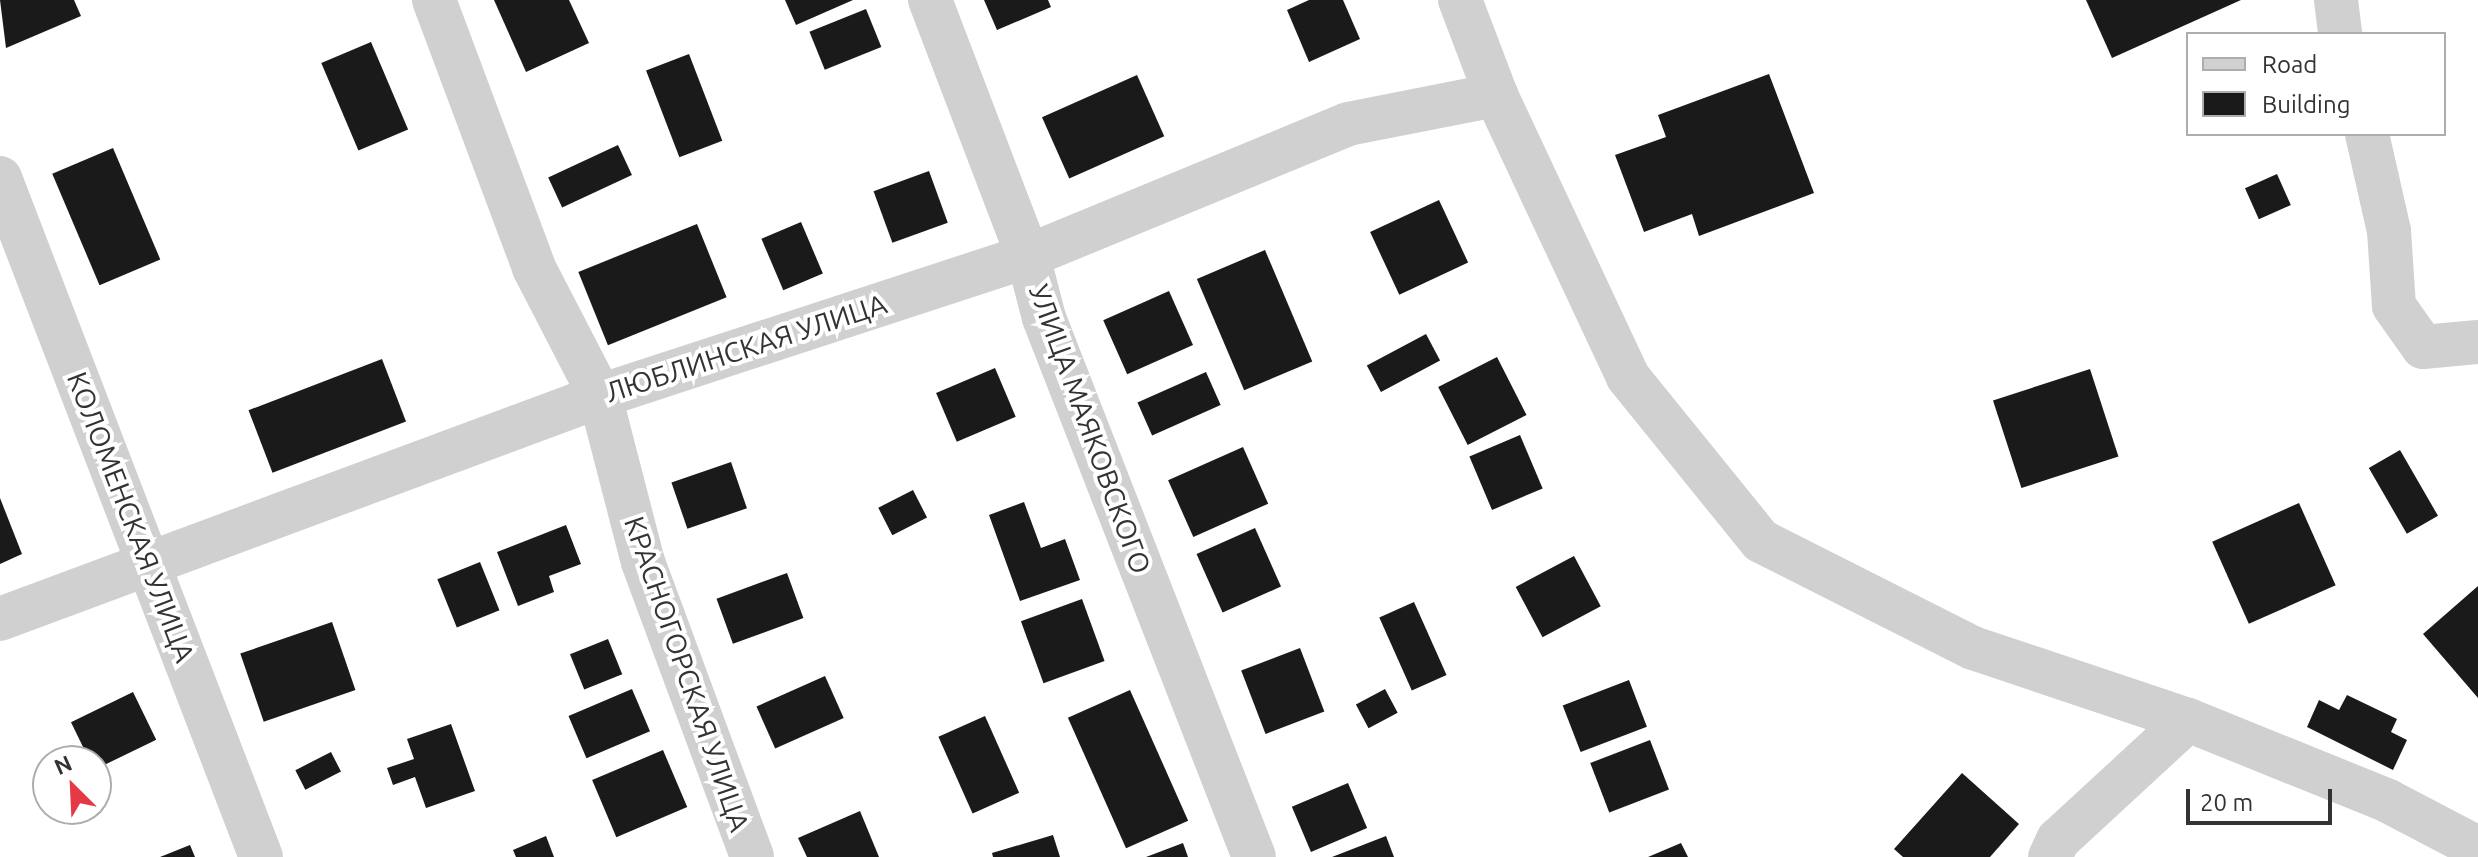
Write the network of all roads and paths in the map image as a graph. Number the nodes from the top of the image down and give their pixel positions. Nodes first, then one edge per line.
1 (434, 0) edge
2 (930, 0) edge
3 (1460, 0) edge
4 (2336, 0) edge
5 (2340, 32) edge
6 (1496, 95) junction
7 (2367, 136) edge
8 (0, 178) edge
9 (1028, 256) junction
10 (2478, 342) edge
11 (600, 396) junction
12 (148, 564) junction
13 (0, 619) edge
14 (2188, 720) junction
15 (2478, 848) edge
16 (261, 857) edge
17 (752, 857) edge
18 (1254, 857) edge
19 (2050, 857) edge

1 - 11 street, КРАСНОГОРСКАЯ УЛИЦА
2 - 9 street, УЛИЦА МАЯКОВСКОГО
3 - 6 street
4 - 5 street
6 - 9 street, ЛЮБЛИНСКАЯ УЛИЦА
6 - 14 street
7 - 10 street
8 - 12 street, КОЛОМЕНСКАЯ УЛИЦА
9 - 11 street, ЛЮБЛИНСКАЯ УЛИЦА
9 - 18 street, УЛИЦА МАЯКОВСКОГО
11 - 12 street, ЛЮБЛИНСКАЯ УЛИЦА
11 - 17 street, КРАСНОГОРСКАЯ УЛИЦА
12 - 13 street, ЛЮБЛИНСКАЯ УЛИЦА
12 - 16 street, КОЛОМЕНСКАЯ УЛИЦА
14 - 15 street
14 - 19 street

